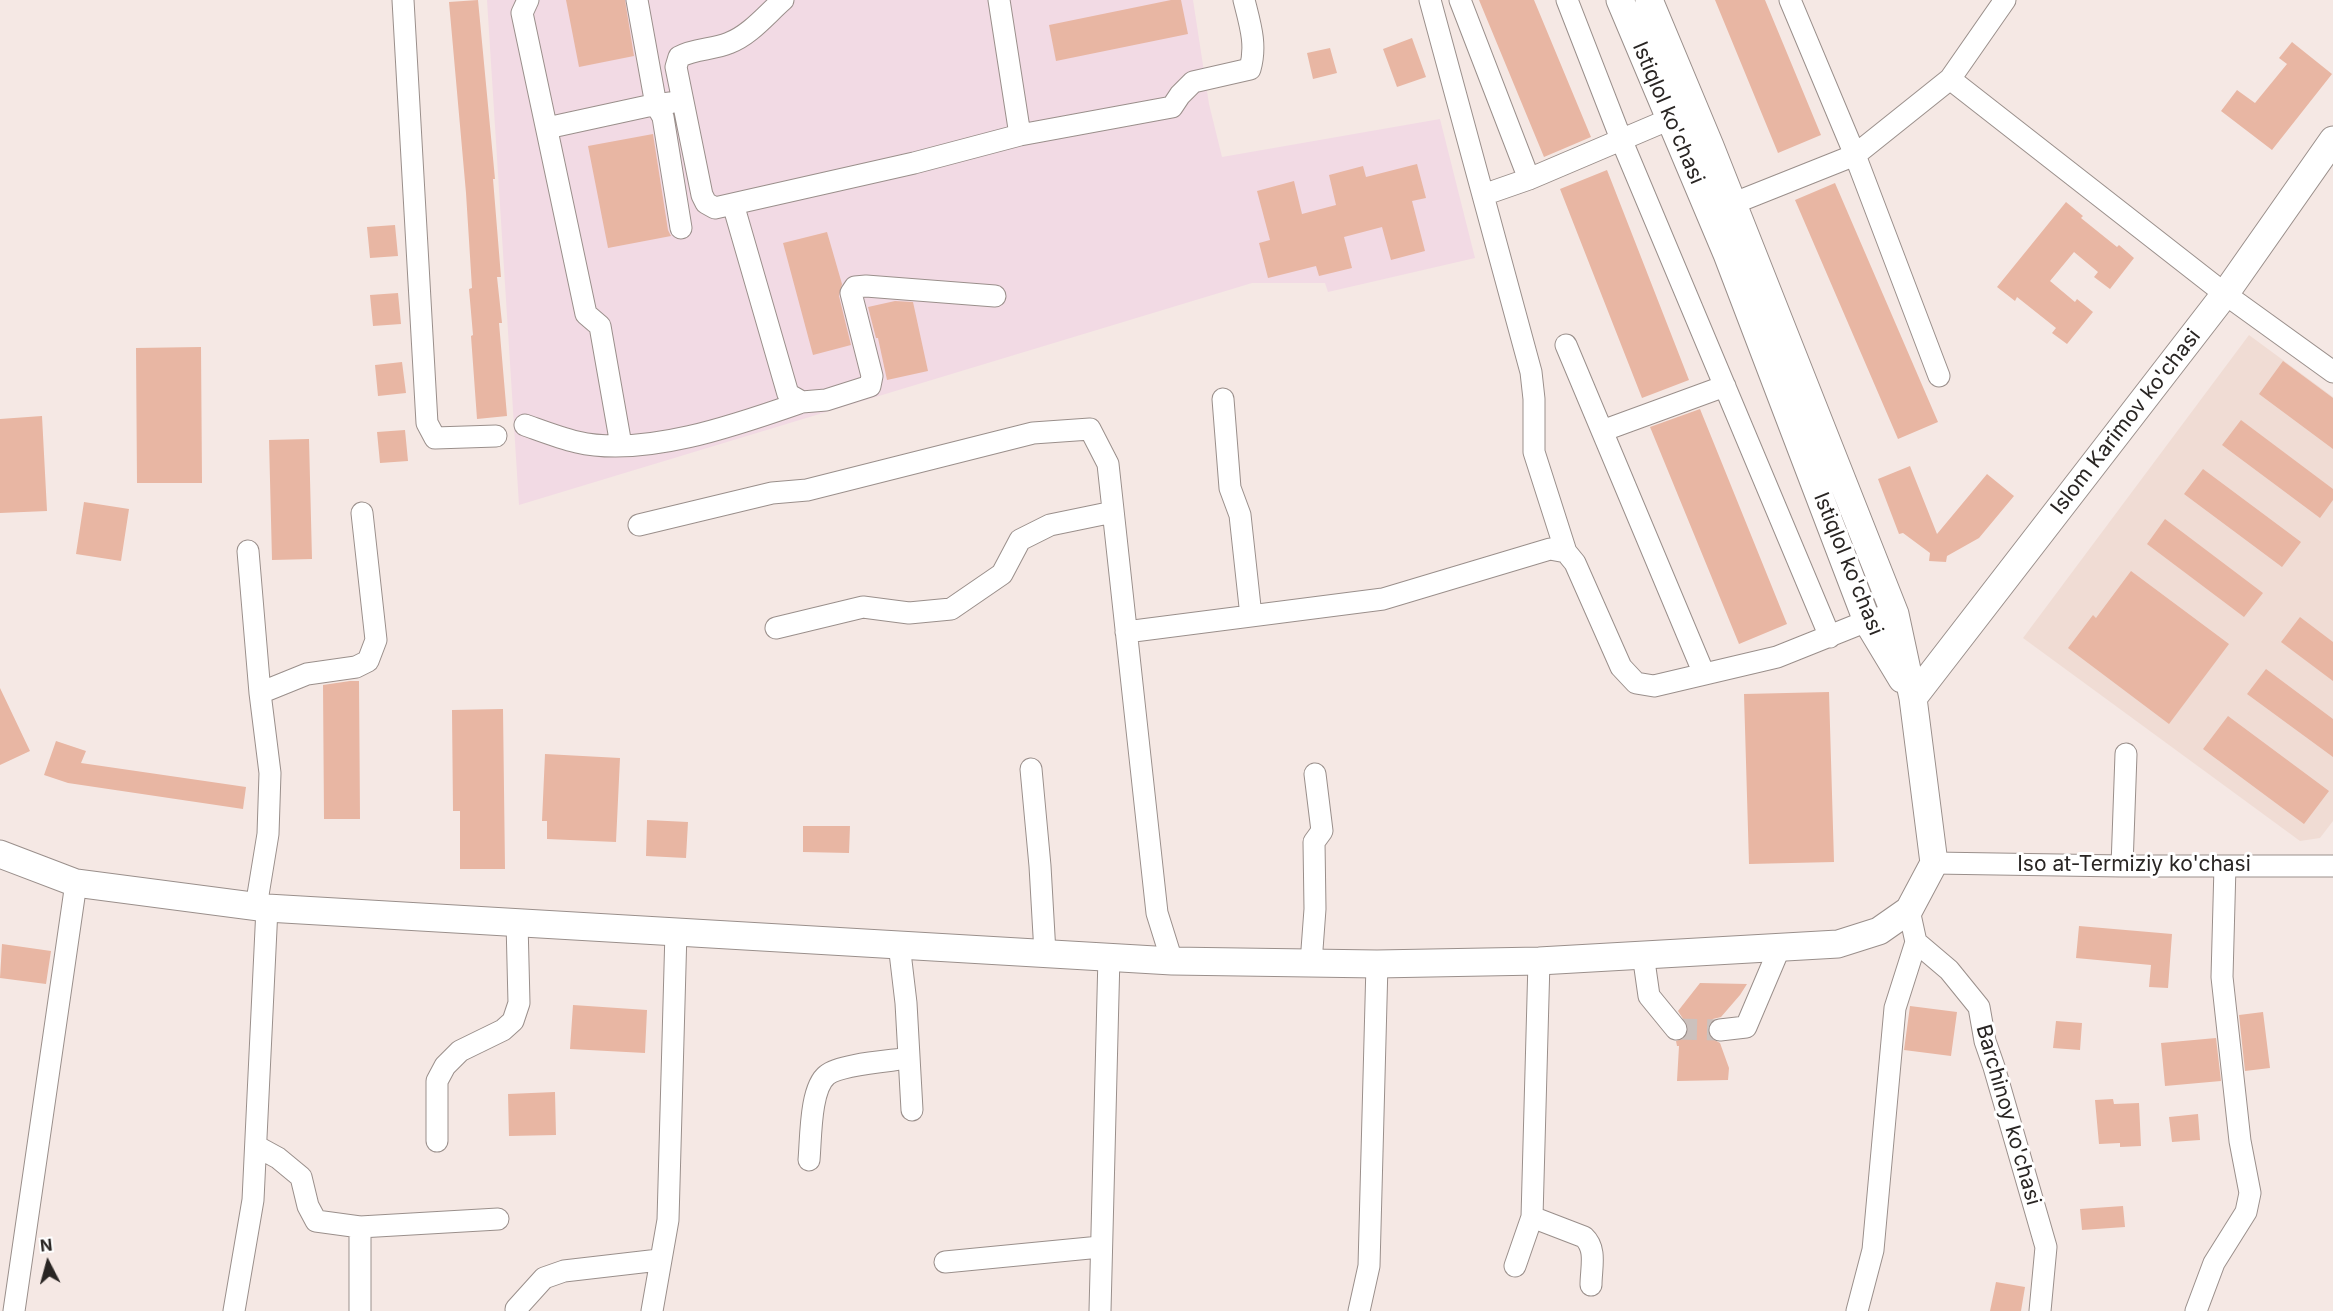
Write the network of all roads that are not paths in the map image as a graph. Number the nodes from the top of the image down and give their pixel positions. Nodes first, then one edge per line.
1 (403, 0) edge
2 (528, 0) edge
3 (637, 0) edge
4 (783, 0) edge
5 (999, 0) edge
6 (1244, 0) edge
7 (1430, 0) edge
8 (1460, 0) edge
9 (1567, 0) edge
10 (1620, 0) edge
11 (1649, 0) edge
12 (1790, 0) edge
13 (2005, 0) edge
14 (1950, 79) junction
15 (683, 102) junction
16 (656, 105) junction
17 (1670, 119) junction
18 (547, 128) junction
19 (1020, 135) junction
20 (1622, 139) junction
21 (2333, 140) edge
22 (1855, 154) junction
23 (1529, 178) junction
24 (1484, 195) junction
25 (733, 204) junction
26 (1732, 204) junction
27 (681, 228) dead end
28 (2225, 294) junction
29 (995, 296) dead end
30 (1566, 345) dead end
31 (2333, 372) edge
32 (1939, 375) dead end
33 (1725, 386) junction
34 (1223, 399) dead end
35 (802, 402) junction
36 (525, 425) dead end
37 (1602, 431) junction
38 (496, 436) dead end
39 (621, 445) junction
40 (1113, 512) junction
41 (362, 513) dead end
42 (639, 525) dead end
43 (248, 551) dead end
44 (1566, 552) junction
45 (1895, 614) junction
46 (1251, 616) junction
47 (1867, 621) junction
48 (776, 628) dead end
49 (1126, 632) junction
50 (1830, 637) junction
51 (1704, 674) junction
52 (260, 693) junction
53 (1913, 698) junction
54 (2126, 754) dead end
55 (1031, 769) dead end
56 (1315, 774) dead end
57 (0, 854) edge
58 (1934, 862) junction
59 (2122, 866) junction
60 (2225, 866) junction
61 (2333, 866) edge
62 (76, 883) junction
63 (261, 907) junction
64 (1909, 910) junction
65 (517, 922) junction
66 (676, 931) junction
67 (1916, 942) junction
68 (899, 944) junction
69 (1780, 947) junction
70 (1045, 952) junction
71 (1643, 954) junction
72 (1109, 956) junction
73 (1172, 961) junction
74 (1539, 961) junction
75 (1311, 963) junction
76 (1377, 964) junction
77 (1676, 1029) dead end
78 (1720, 1030) tunnel mouth
79 (909, 1058) junction
80 (912, 1110) dead end
81 (437, 1141) dead end
82 (256, 1146) junction
83 (809, 1160) dead end
84 (1532, 1217) junction
85 (498, 1219) dead end
86 (360, 1227) junction
87 (1100, 1247) junction
88 (659, 1260) junction
89 (945, 1262) dead end
90 (1515, 1266) dead end
91 (1591, 1285) dead end
92 (516, 1309) dead end
93 (14, 1311) edge
94 (234, 1311) edge
95 (360, 1311) edge
96 (652, 1311) edge
97 (1100, 1311) edge
98 (1359, 1311) edge
99 (1857, 1311) edge
100 (2040, 1311) edge
101 (2196, 1311) edge

1 - 38 street
2 - 18 street
3 - 16 street
4 - 15 street
5 - 19 street
6 - 19 street
7 - 24 street
8 - 23 street
9 - 20 street
10 - 17 main road, Istiqlol ko'chasi
11 - 26 main road, Istiqlol ko'chasi
12 - 22 street
13 - 14 street
14 - 22 street
14 - 28 street
15 - 16 street
15 - 25 street
16 - 18 street
16 - 27 street
17 - 20 street
17 - 47 main road, Istiqlol ko'chasi
18 - 39 street
19 - 25 street
20 - 23 street
20 - 33 street
21 - 28 main road, Islom Karimov ko'chasi
22 - 26 street
22 - 32 street
23 - 24 street
24 - 44 street
25 - 35 street
26 - 45 main road, Istiqlol ko'chasi
28 - 31 street
28 - 53 main road, Islom Karimov ko'chasi
29 - 35 street
30 - 37 street
33 - 37 street
33 - 50 street
34 - 46 street
35 - 39 street
36 - 39 street
37 - 51 street
40 - 42 street
40 - 48 street
40 - 49 street
41 - 52 street
43 - 52 street
44 - 46 street
44 - 51 street
45 - 47 street
45 - 53 main road, Istiqlol ko'chasi
46 - 49 street
47 - 50 street
47 - 53 main road, Istiqlol ko'chasi
49 - 73 street
50 - 51 street
52 - 63 street
53 - 58 main road
54 - 59 street
55 - 70 street
56 - 75 street
57 - 62 main road
58 - 59 street, Iso at-Termiziy ko'chasi
58 - 64 main road
59 - 60 street, Iso at-Termiziy ko'chasi
60 - 61 street, Iso at-Termiziy ko'chasi
60 - 101 street
62 - 63 main road
62 - 93 street
63 - 65 main road
63 - 82 street
64 - 67 street
64 - 69 main road
65 - 66 main road
65 - 81 street
66 - 68 main road
66 - 88 street
67 - 99 street
67 - 100 street, Barchinoy ko'chasi
68 - 70 main road
68 - 79 street
69 - 71 main road
69 - 78 street
70 - 72 main road
71 - 74 main road
71 - 77 street
72 - 73 main road
72 - 87 street
73 - 75 main road
74 - 76 main road
74 - 84 street
75 - 76 main road
76 - 98 street
79 - 80 street
79 - 83 street
82 - 86 street
82 - 94 street
84 - 90 street
84 - 91 street
85 - 86 street
86 - 95 street
87 - 89 street
87 - 97 street
88 - 92 street
88 - 96 street

